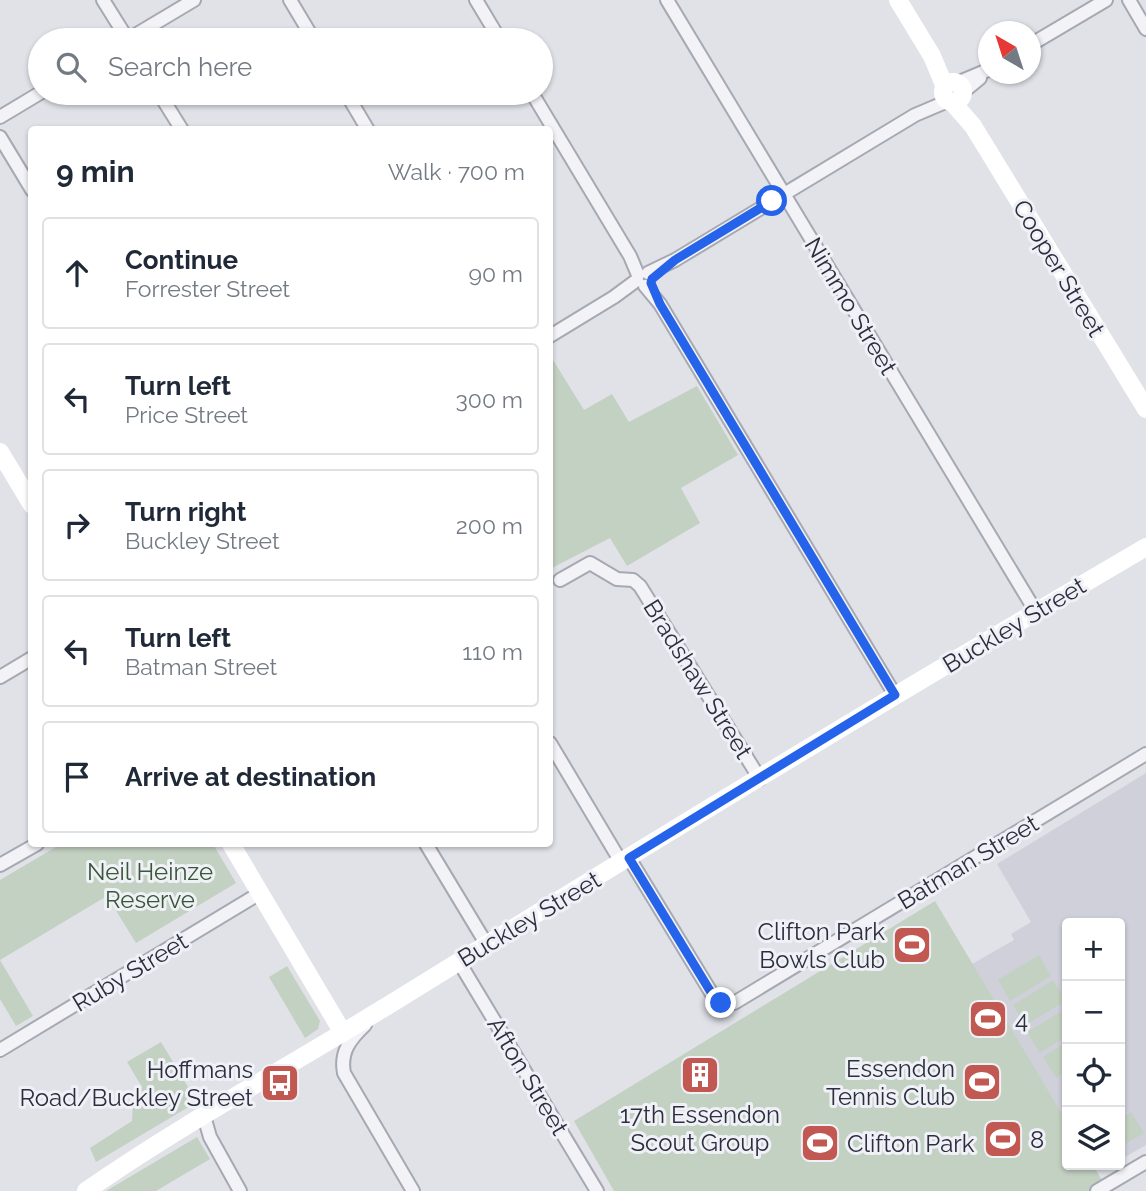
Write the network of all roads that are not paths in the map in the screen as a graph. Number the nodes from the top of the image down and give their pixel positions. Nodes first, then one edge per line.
1 (103, 0) edge
2 (194, 0) edge
3 (290, 0) edge
4 (476, 0) edge
5 (667, 0) edge
6 (898, 0) edge
7 (1106, 0) edge
8 (1129, 0) edge
9 (120, 28) edge
10 (148, 28) edge
11 (307, 28) edge
12 (493, 28) edge
13 (1146, 29) edge
14 (1041, 39) edge
15 (978, 77) edge
16 (953, 92) junction
17 (28, 100) edge
18 (166, 105) edge
19 (353, 105) edge
20 (539, 105) edge
21 (0, 117) edge
22 (179, 126) edge
23 (366, 126) edge
24 (552, 126) edge
25 (553, 128) edge
26 (0, 137) edge
27 (28, 183) edge
28 (784, 194) junction
29 (644, 279) junction
30 (553, 334) edge
31 (1146, 409) edge
32 (0, 452) edge
33 (28, 498) edge
34 (1146, 547) edge
35 (560, 580) dead end
36 (1035, 612) junction
37 (28, 660) edge
38 (0, 677) edge
39 (895, 695) junction
40 (553, 748) edge
41 (1146, 754) edge
42 (760, 779) junction
43 (32, 847) edge
44 (233, 847) edge
45 (428, 847) edge
46 (625, 860) junction
47 (0, 866) edge
48 (260, 893) junction
49 (487, 944) junction
50 (459, 962) junction
51 (380, 1011) junction
52 (343, 1033) junction
53 (0, 1050) edge
54 (204, 1116) junction
55 (128, 1162) junction
56 (1146, 1162) edge
57 (70, 1191) edge
58 (86, 1191) edge
59 (240, 1191) edge
60 (413, 1191) edge
61 (597, 1191) edge
62 (1097, 1191) edge

1 - 9 street
2 - 10 street
3 - 11 street
4 - 12 street
5 - 28 street, Nimmo Street
6 - 16 main road, Cooper Street
7 - 14 street
8 - 13 street
15 - 16 street
16 - 28 street
16 - 31 main road, Cooper Street
17 - 21 street
18 - 22 street
19 - 23 street
20 - 24 street
25 - 29 street
26 - 27 street
28 - 29 street
28 - 36 street, Nimmo Street
29 - 30 street
29 - 39 street
32 - 33 main road
34 - 36 main road, Buckley Street
35 - 42 street, Bradshaw Street
36 - 39 main road, Buckley Street
37 - 38 street
39 - 42 main road, Buckley Street
40 - 46 street
41 - 46 street, Batman Street
42 - 46 main road, Buckley Street
43 - 47 street
44 - 48 main road
45 - 49 street
46 - 49 main road, Buckley Street
48 - 52 main road
48 - 53 street, Ruby Street
49 - 50 main road, Buckley Street
50 - 51 main road, Buckley Street
50 - 61 street, Afton Street
51 - 52 main road, Buckley Street
51 - 60 street
52 - 54 main road, Buckley Street
54 - 55 main road, Buckley Street
54 - 59 street
55 - 57 main road, Buckley Street
55 - 58 main road, Buckley Street
56 - 62 street

